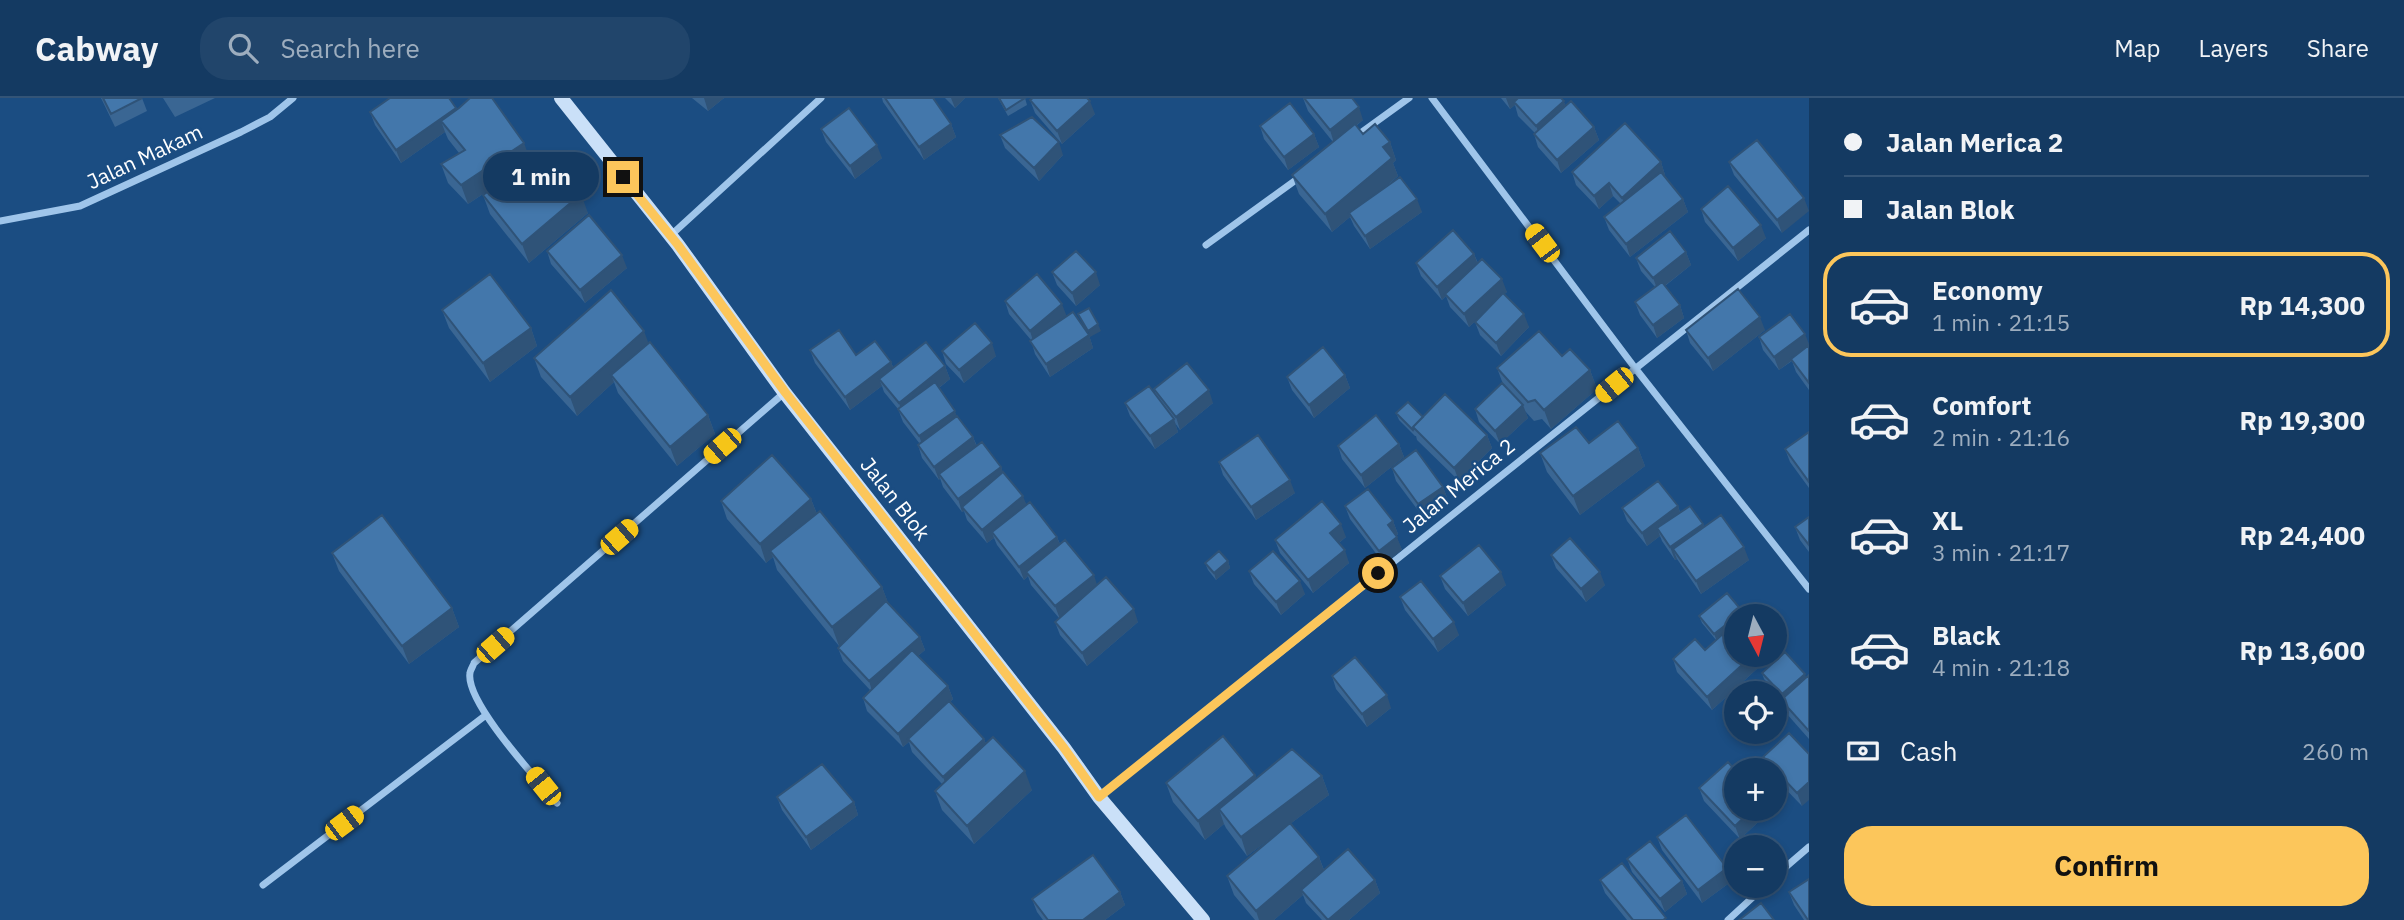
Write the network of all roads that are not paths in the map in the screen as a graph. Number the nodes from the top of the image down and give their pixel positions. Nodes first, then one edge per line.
1 (293, 98) edge
2 (561, 98) edge
3 (821, 98) edge
4 (1409, 98) edge
5 (1432, 98) edge
6 (1352, 139) edge
7 (1307, 172) edge
8 (0, 221) edge
9 (1809, 230) edge
10 (670, 236) junction
11 (1206, 245) dead end
12 (1635, 368) junction
13 (785, 392) junction
14 (1809, 589) edge
15 (486, 715) junction
16 (1099, 797) junction
17 (557, 803) dead end
18 (1809, 847) edge
19 (1787, 866) edge
20 (262, 885) dead end
21 (1752, 898) edge
22 (1203, 920) edge
23 (1728, 920) edge

1 - 8 street, Jalan Makam
2 - 10 main road, Jalan Blok
3 - 10 street
4 - 6 street
5 - 12 street
7 - 11 street
9 - 12 street, Jalan Merica 2
10 - 13 main road, Jalan Blok
12 - 14 street
12 - 16 street, Jalan Merica 2
13 - 15 street
13 - 16 main road, Jalan Blok
15 - 17 street
15 - 20 street
16 - 22 main road, Jalan Blok
18 - 19 street
21 - 23 street

